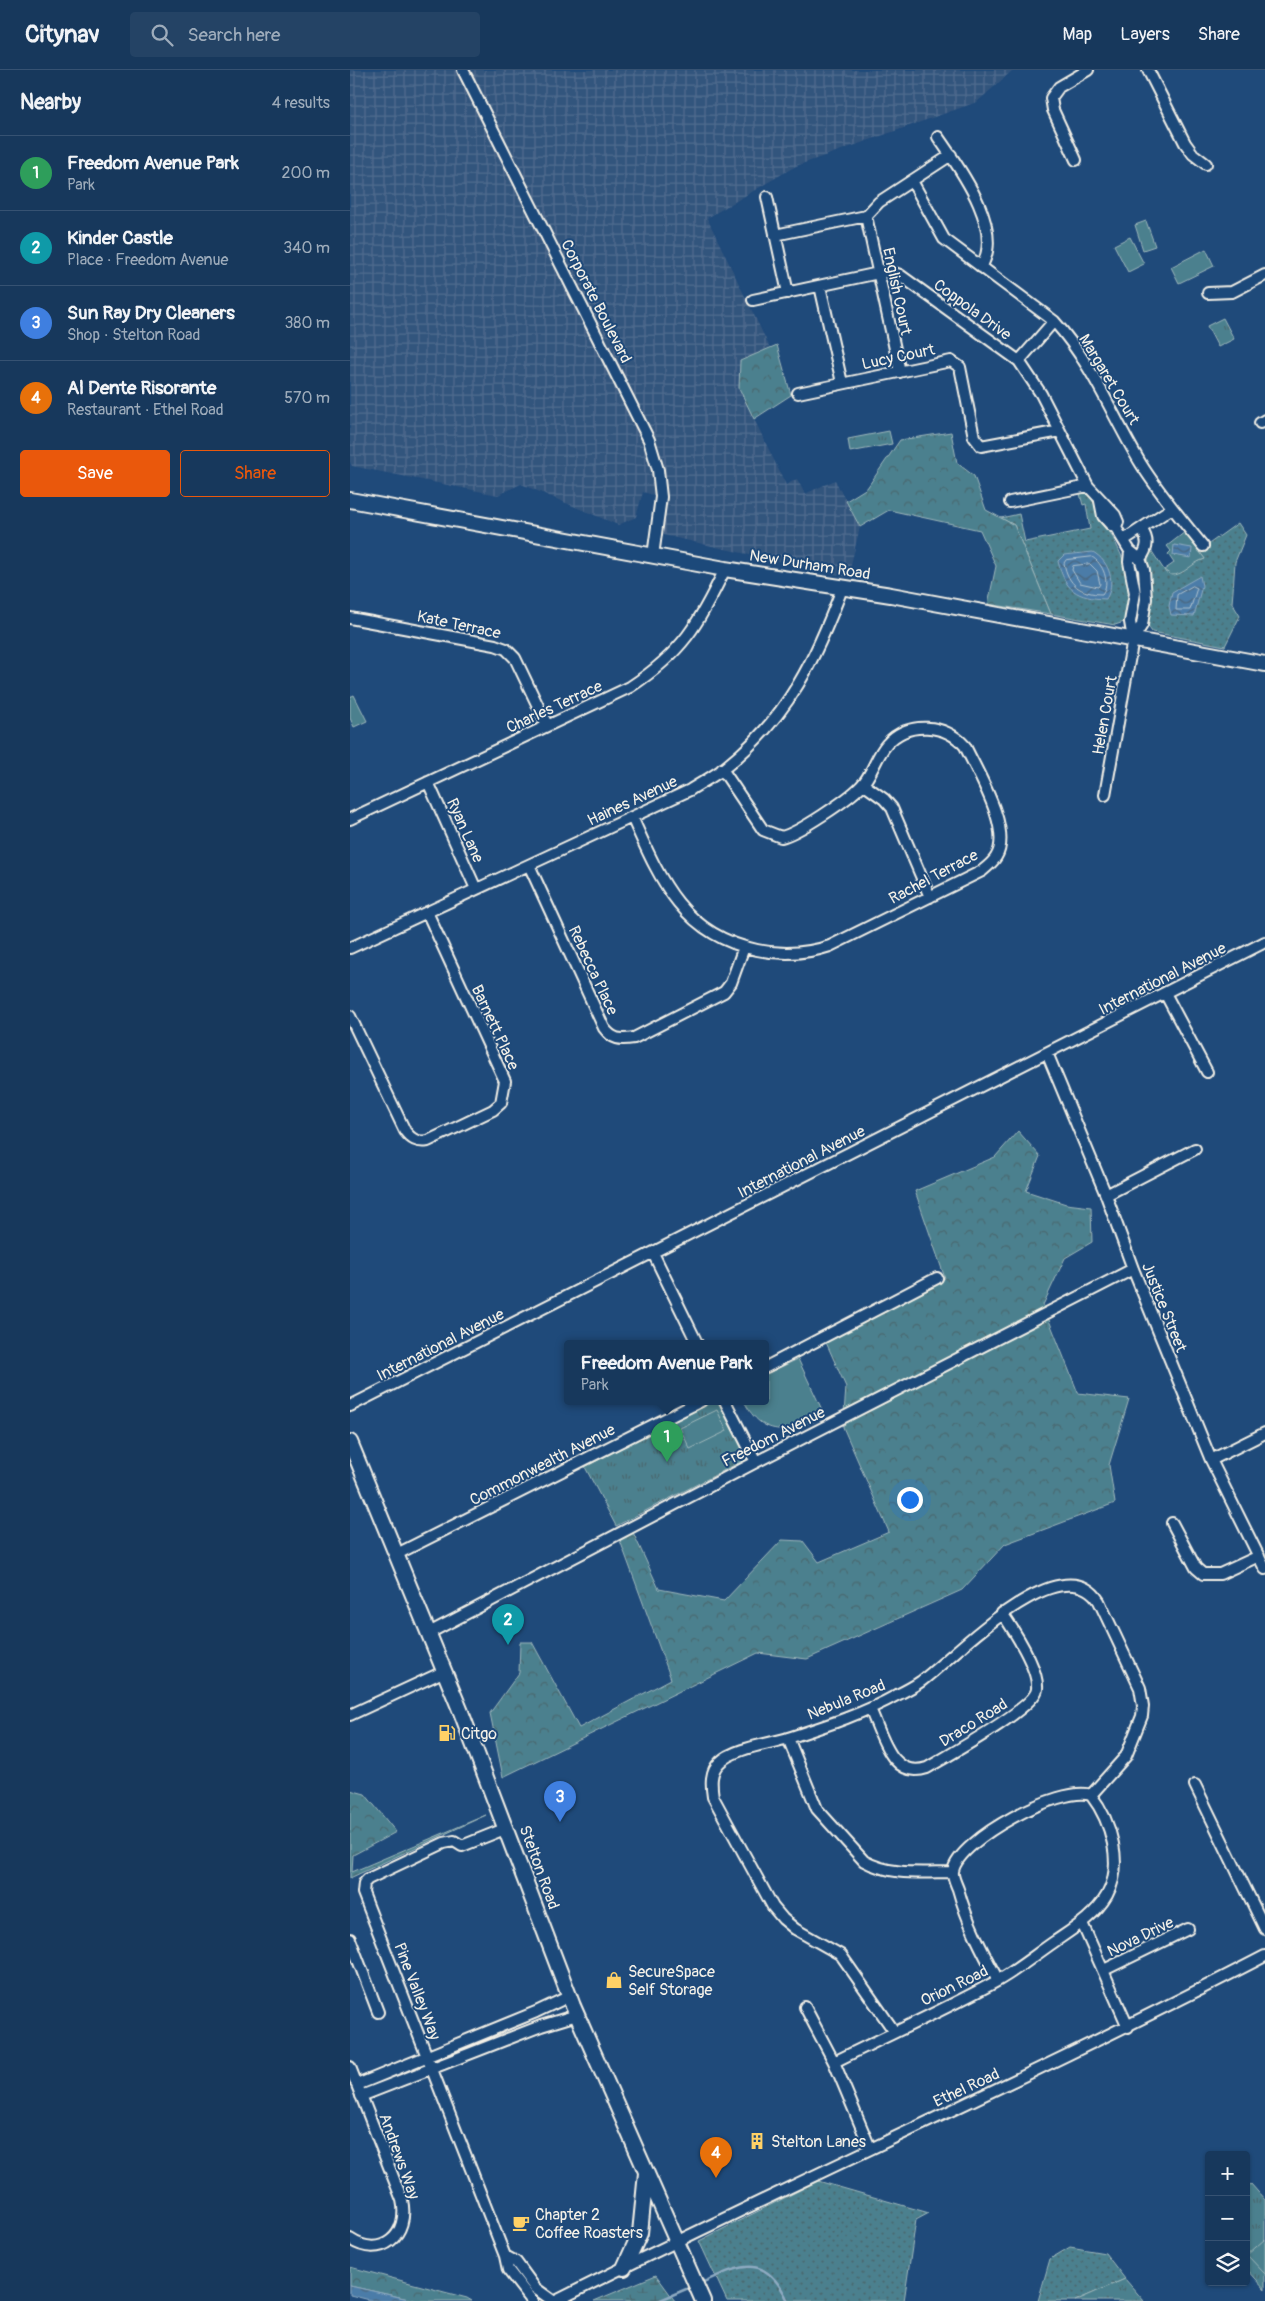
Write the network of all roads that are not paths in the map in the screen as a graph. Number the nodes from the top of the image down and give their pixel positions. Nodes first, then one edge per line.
1 (463, 70) edge
2 (1088, 70) edge
3 (1148, 70) edge
4 (938, 137) dead end
5 (951, 155) junction
6 (1076, 160) dead end
7 (1206, 164) dead end
8 (912, 181) junction
9 (767, 197) dead end
10 (866, 216) junction
11 (775, 235) junction
12 (981, 267) junction
13 (880, 273) junction
14 (1265, 275) edge
15 (820, 286) junction
16 (788, 293) junction
17 (1208, 293) dead end
18 (753, 300) dead end
19 (1054, 322) junction
20 (1019, 361) junction
21 (900, 372) junction
22 (842, 384) junction
23 (798, 393) dead end
24 (1060, 431) junction
25 (1088, 486) junction
26 (350, 500) edge
27 (1010, 502) dead end
28 (1172, 508) junction
29 (1142, 530) junction
30 (1124, 540) junction
31 (1204, 546) dead end
32 (1130, 552) junction
33 (653, 556) junction
34 (1140, 559) junction
35 (724, 569) junction
36 (843, 586) junction
37 (350, 618) edge
38 (1133, 639) junction
39 (1265, 664) edge
40 (547, 725) junction
41 (722, 769) junction
42 (428, 782) junction
43 (863, 784) junction
44 (1105, 795) dead end
45 (632, 817) junction
46 (350, 818) edge
47 (529, 865) junction
48 (476, 889) junction
49 (930, 897) junction
50 (427, 912) junction
51 (1265, 942) edge
52 (744, 947) junction
53 (350, 948) edge
54 (1165, 993) junction
55 (350, 1016) edge
56 (1047, 1053) junction
57 (1207, 1072) dead end
58 (1195, 1148) dead end
59 (1106, 1195) junction
60 (653, 1253) junction
61 (1133, 1269) junction
62 (936, 1278) dead end
63 (696, 1340) edge
64 (769, 1365) edge
65 (693, 1405) edge
66 (728, 1405) edge
67 (350, 1406) edge
68 (1265, 1433) edge
69 (350, 1442) edge
70 (1211, 1460) junction
71 (756, 1462) junction
72 (1172, 1523) dead end
73 (397, 1554) junction
74 (1259, 1556) junction
75 (1265, 1569) edge
76 (1002, 1613) junction
77 (429, 1633) junction
78 (445, 1671) junction
79 (870, 1709) junction
80 (350, 1715) edge
81 (788, 1738) junction
82 (1195, 1785) dead end
83 (1091, 1795) junction
84 (507, 1828) junction
85 (953, 1872) junction
86 (1082, 1923) junction
87 (1188, 1929) dead end
88 (1265, 1929) edge
89 (350, 1939) edge
90 (1265, 1956) edge
91 (1104, 1970) junction
92 (998, 1980) junction
93 (570, 1996) junction
94 (805, 2007) dead end
95 (378, 2012) dead end
96 (577, 2015) junction
97 (1128, 2026) junction
98 (894, 2031) junction
99 (427, 2056) junction
100 (834, 2062) junction
101 (350, 2067) edge
102 (432, 2068) junction
103 (357, 2084) junction
104 (361, 2096) junction
105 (870, 2148) junction
106 (646, 2173) junction
107 (350, 2239) edge
108 (678, 2242) junction
109 (506, 2256) junction
110 (624, 2268) junction
111 (701, 2296) edge
112 (532, 2301) edge
113 (555, 2301) edge

1 - 33 street, Corporate Boulevard
2 - 6 street
3 - 7 street
4 - 5 street
5 - 8 street
5 - 12 street
8 - 10 street
8 - 12 street, Margaret Court
9 - 11 street
10 - 11 street
10 - 13 street, English Court
11 - 16 street
12 - 19 street, Margaret Court
13 - 15 street, Coppola Drive
13 - 20 street, Coppola Drive
13 - 21 street, English Court
14 - 17 street
15 - 16 street, Coppola Drive
15 - 22 street
16 - 18 street, Coppola Drive
19 - 20 street
19 - 28 street, Margaret Court
20 - 24 street, Coppola Drive
21 - 22 street, Lucy Court
21 - 24 street, Lucy Court
22 - 23 street, Lucy Court
24 - 25 street, Coppola Drive
25 - 27 street
25 - 30 street, Coppola Drive
26 - 33 main road, New Durham Road
28 - 29 street
28 - 31 street, Margaret Court
29 - 30 street
29 - 34 street
30 - 32 street, Coppola Drive
32 - 34 street, Coppola Drive
32 - 38 street, Coppola Drive
33 - 35 main road, New Durham Road
34 - 38 street
35 - 36 main road, New Durham Road
35 - 40 street, Charles Terrace
36 - 38 main road, New Durham Road
36 - 41 street, Haines Avenue
37 - 40 street, Kate Terrace
38 - 39 main road, New Durham Road
38 - 44 street, Helen Court
40 - 42 street, Charles Terrace
41 - 43 street, Rachel Terrace
41 - 45 street, Haines Avenue
42 - 46 street, Charles Terrace
42 - 48 street, Ryan Lane
43 - 49 street
43 - 49 street, Rachel Terrace
45 - 47 street, Haines Avenue
45 - 52 street, Rachel Terrace
47 - 48 street, Haines Avenue
47 - 52 street, Rebecca Place
48 - 50 street, Haines Avenue
49 - 52 street, Rachel Terrace
50 - 53 street, Haines Avenue
50 - 55 street, Barnett Place
51 - 54 street, International Avenue
54 - 56 street, International Avenue
54 - 57 street
56 - 59 street, Justice Street
56 - 60 street, International Avenue
58 - 59 street
59 - 61 street, Justice Street
60 - 63 street
60 - 67 street, International Avenue
61 - 70 street, Justice Street
61 - 71 street, Freedom Avenue
62 - 64 street
65 - 73 street, Commonwealth Avenue
66 - 71 street
68 - 70 street
69 - 73 main road, Stelton Road
70 - 74 street, Justice Street
71 - 77 street, Freedom Avenue
72 - 74 street
73 - 77 main road, Stelton Road
74 - 75 street, Justice Street
76 - 79 street, Nebula Road
76 - 79 street, Draco Road
76 - 83 street, Nebula Road
77 - 78 main road, Stelton Road
78 - 80 street
78 - 84 main road, Stelton Road
79 - 81 street, Nebula Road
81 - 85 street
81 - 98 street, Nebula Road
82 - 88 street
83 - 85 street
83 - 86 street
84 - 93 main road, Stelton Road
84 - 99 street, Pine Valley Way
85 - 92 street
86 - 91 street
86 - 92 street, Orion Road
87 - 91 street, Nova Drive
89 - 95 street
90 - 97 street, Ethel Road
91 - 97 street
92 - 98 street, Orion Road
93 - 96 main road, Stelton Road
93 - 99 street
94 - 100 street
96 - 102 street
96 - 106 main road, Stelton Road
97 - 105 street, Ethel Road
98 - 100 street, Orion Road
99 - 102 street, Pine Valley Way
99 - 103 street
100 - 105 street
101 - 103 street, Andrews Way
102 - 104 street
102 - 109 street, Pine Valley Way
103 - 104 street, Andrews Way
104 - 107 street, Andrews Way
105 - 108 street, Ethel Road
106 - 108 main road, Stelton Road
106 - 110 main road
108 - 110 street, Ethel Road
108 - 111 main road, Stelton Road
109 - 112 street, Pine Valley Way
109 - 113 street, Pine Valley Way
110 - 113 street, Ethel Road

